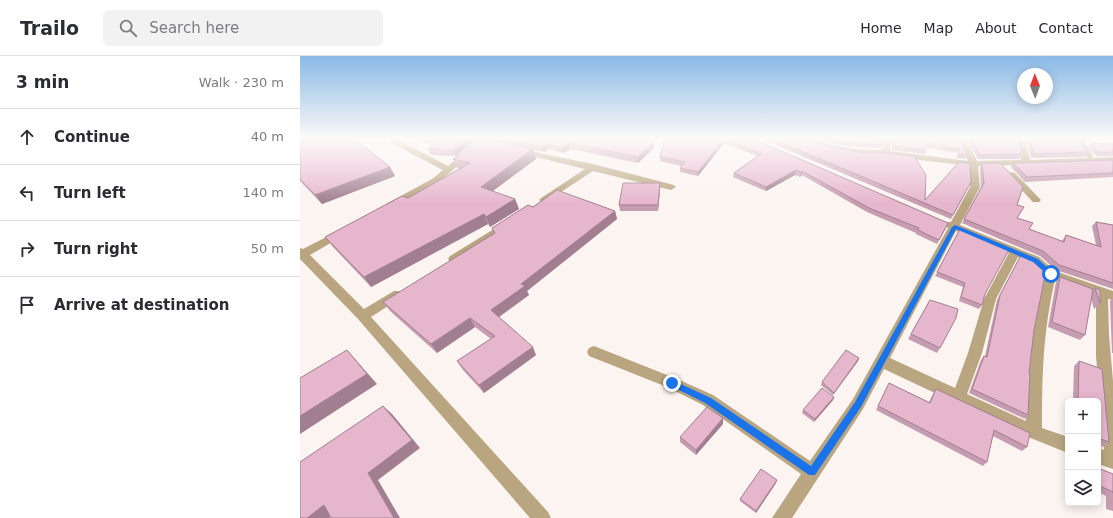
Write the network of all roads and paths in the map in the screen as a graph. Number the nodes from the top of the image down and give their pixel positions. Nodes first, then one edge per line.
1 (429, 160) edge
2 (460, 160) edge
3 (561, 160) edge
4 (938, 160) edge
5 (972, 160) edge
6 (1113, 160) edge
7 (1093, 161) joint
8 (1026, 162) joint
9 (1000, 163) junction
10 (974, 164) junction
11 (593, 167) junction
12 (448, 170) junction
13 (671, 187) dead end
14 (1036, 200) dead end
15 (537, 204) edge
16 (379, 212) edge
17 (518, 217) edge
18 (940, 221) edge
19 (351, 227) edge
20 (955, 227) junction
21 (1015, 252) junction
22 (301, 253) edge
23 (447, 264) edge
24 (1051, 274) junction
25 (408, 288) edge
26 (1108, 294) edge
27 (363, 316) junction
28 (594, 352) dead end
29 (882, 361) junction
30 (958, 396) junction
31 (1034, 432) junction
32 (1065, 444) edge
33 (1101, 457) edge
34 (1113, 461) edge
35 (812, 472) junction
36 (542, 518) edge
37 (781, 518) edge

1 - 12 street
2 - 12 street
3 - 11 street
4 - 10 street
5 - 10 street
6 - 7 street
7 - 8 street
8 - 9 street
9 - 10 street
9 - 14 street
10 - 20 street
11 - 13 street
11 - 15 street
12 - 16 street
17 - 23 street
18 - 20 street
19 - 22 street
20 - 21 street
20 - 29 street
21 - 24 street
21 - 30 street
22 - 27 street
24 - 26 street
24 - 31 street
25 - 27 street
26 - 34 street
27 - 36 street
28 - 35 street
29 - 30 street
29 - 35 street
30 - 31 street
31 - 32 street
33 - 34 street
35 - 37 street

